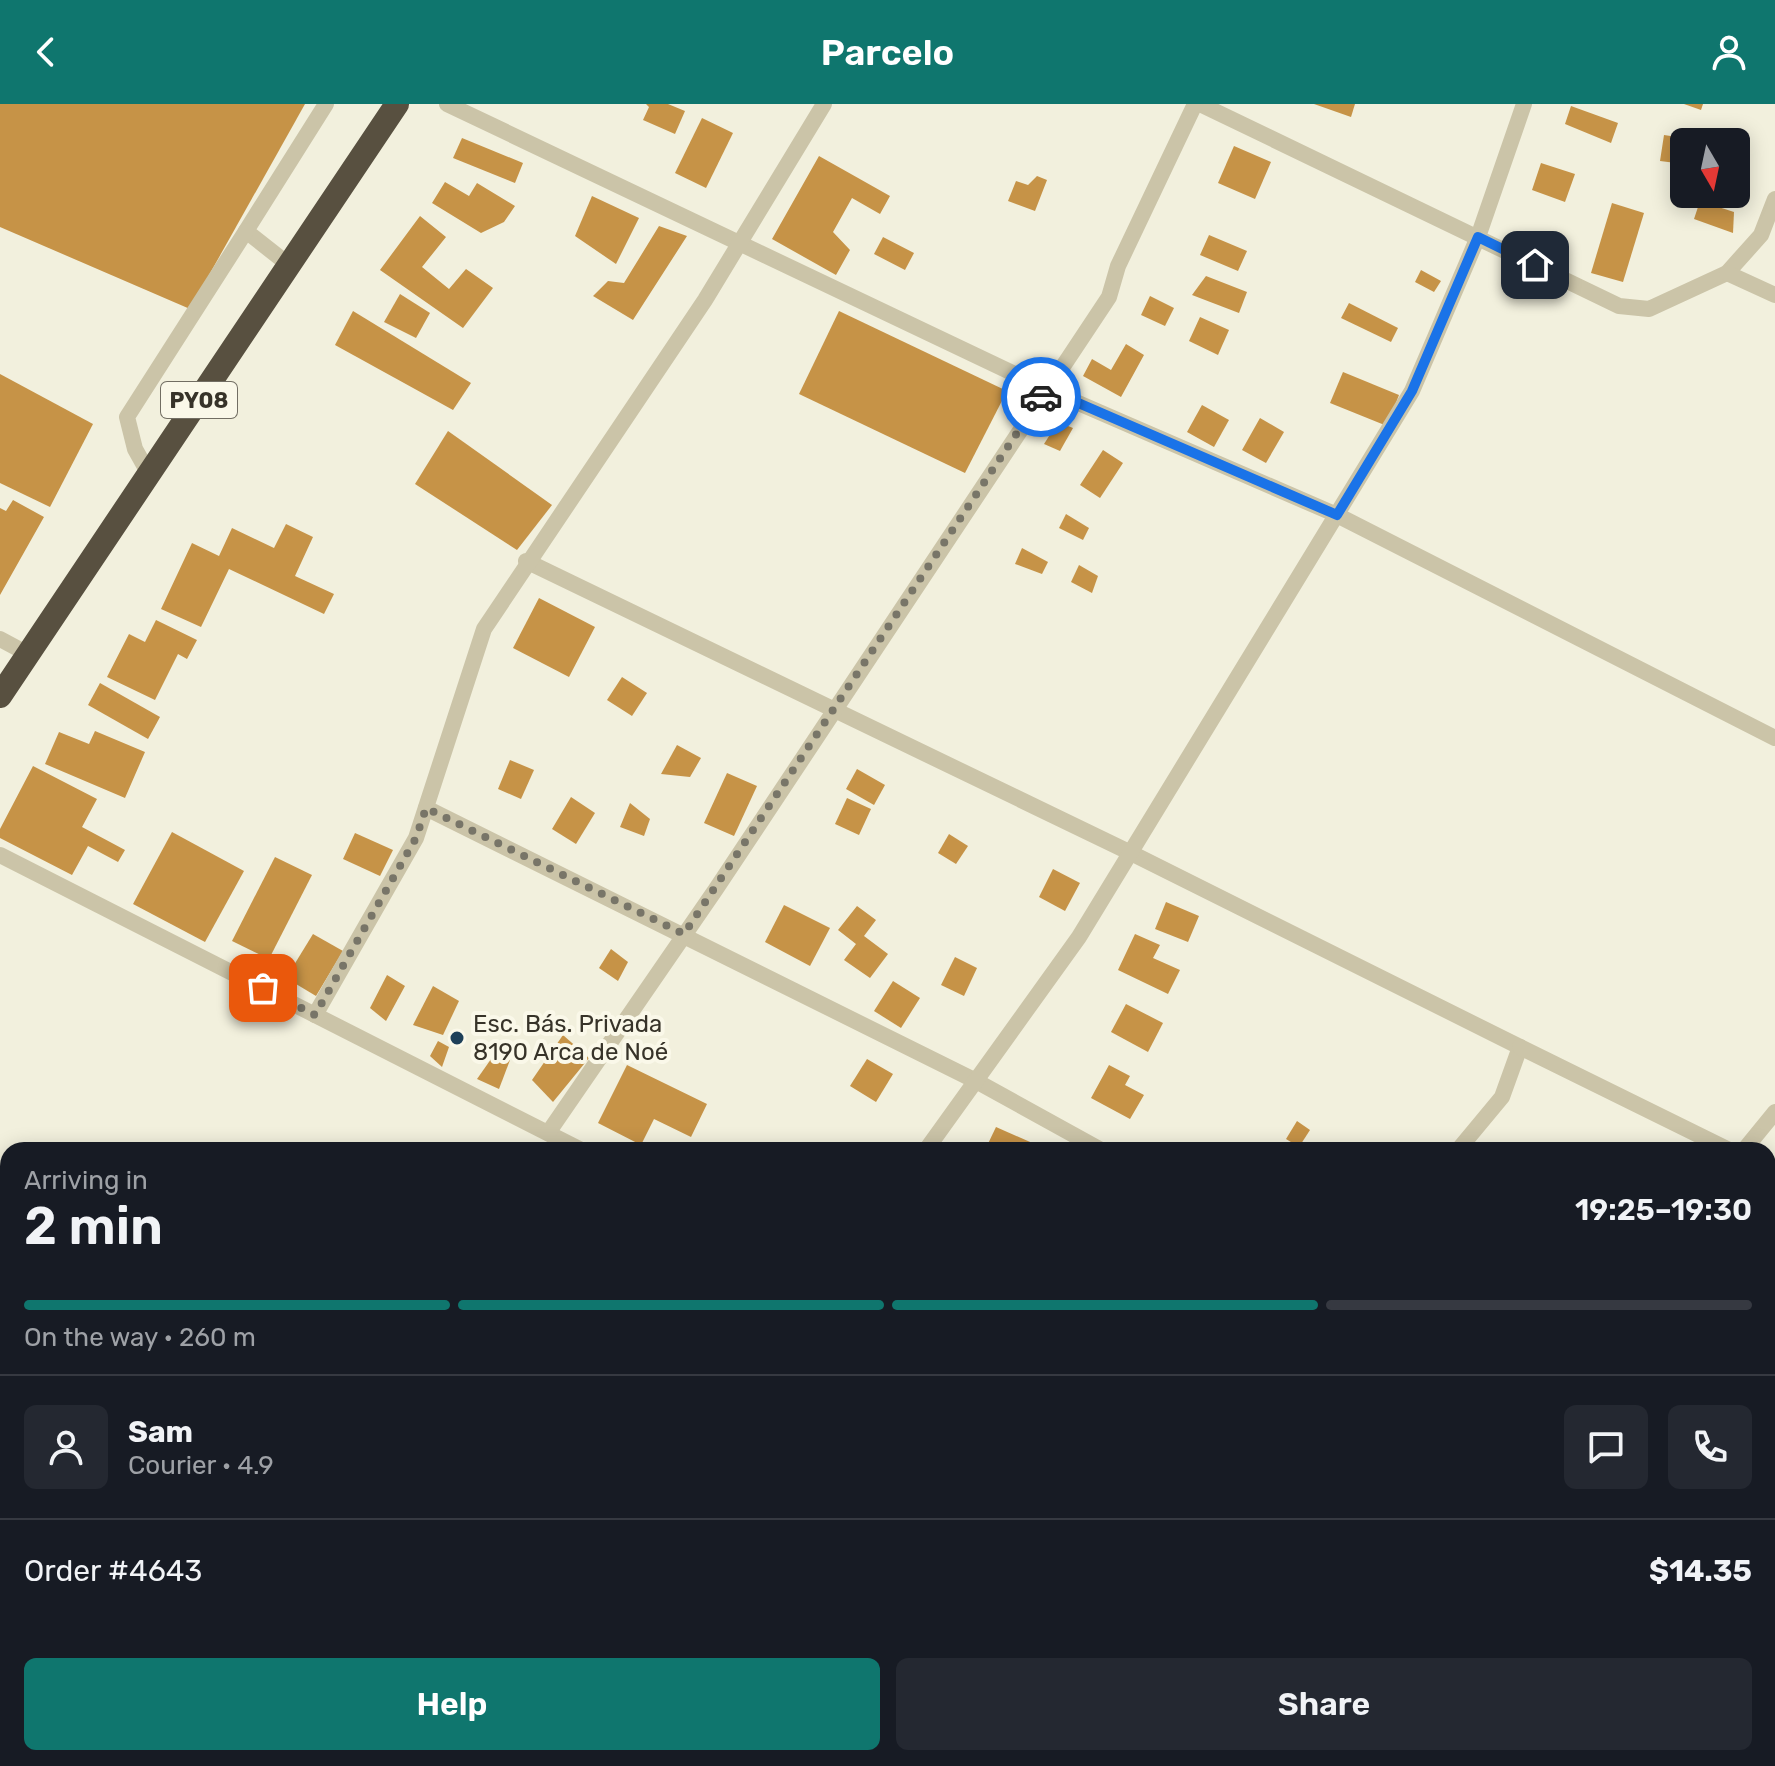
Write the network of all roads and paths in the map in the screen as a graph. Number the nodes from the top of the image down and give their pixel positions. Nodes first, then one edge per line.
1 (326, 104) edge
2 (447, 104) edge
3 (824, 104) edge
4 (1197, 104) edge
5 (1524, 104) edge
6 (390, 106) edge
7 (1775, 199) edge
8 (246, 231) junction
9 (1478, 237) junction
10 (740, 243) junction
11 (289, 265) junction
12 (1727, 273) junction
13 (1775, 295) edge
14 (1046, 389) junction
15 (149, 474) junction
16 (1337, 515) junction
17 (526, 561) junction
18 (0, 639) edge
19 (28, 654) junction
20 (0, 696) edge
21 (833, 709) junction
22 (1775, 738) edge
23 (426, 808) junction
24 (1131, 853) junction
25 (0, 855) edge
26 (684, 934) junction
27 (315, 1015) junction
28 (1520, 1047) junction
29 (976, 1081) junction
30 (1775, 1112) edge
31 (548, 1133) junction
32 (565, 1142) edge
33 (932, 1142) edge
34 (1087, 1142) edge
35 (1465, 1142) edge
36 (1713, 1142) edge
37 (1751, 1142) edge

1 - 8 street
2 - 10 street
3 - 10 street
4 - 9 street
4 - 14 street
5 - 9 street
6 - 11 highway, PY08
7 - 12 street
8 - 11 street
8 - 15 street
9 - 12 street
9 - 16 street
10 - 14 street
10 - 17 street
11 - 15 highway, PY08
12 - 13 street
14 - 16 street
14 - 21 street
15 - 19 highway, PY08
16 - 22 street
16 - 24 street
17 - 21 street
17 - 23 street
18 - 19 street
19 - 20 highway, PY08
21 - 24 street
21 - 26 street
23 - 26 street
23 - 27 street
24 - 28 street
24 - 29 street
25 - 27 street
26 - 29 street
26 - 31 street
27 - 31 street
28 - 35 street
28 - 36 street
29 - 33 street
29 - 34 street
30 - 37 street
31 - 32 street

